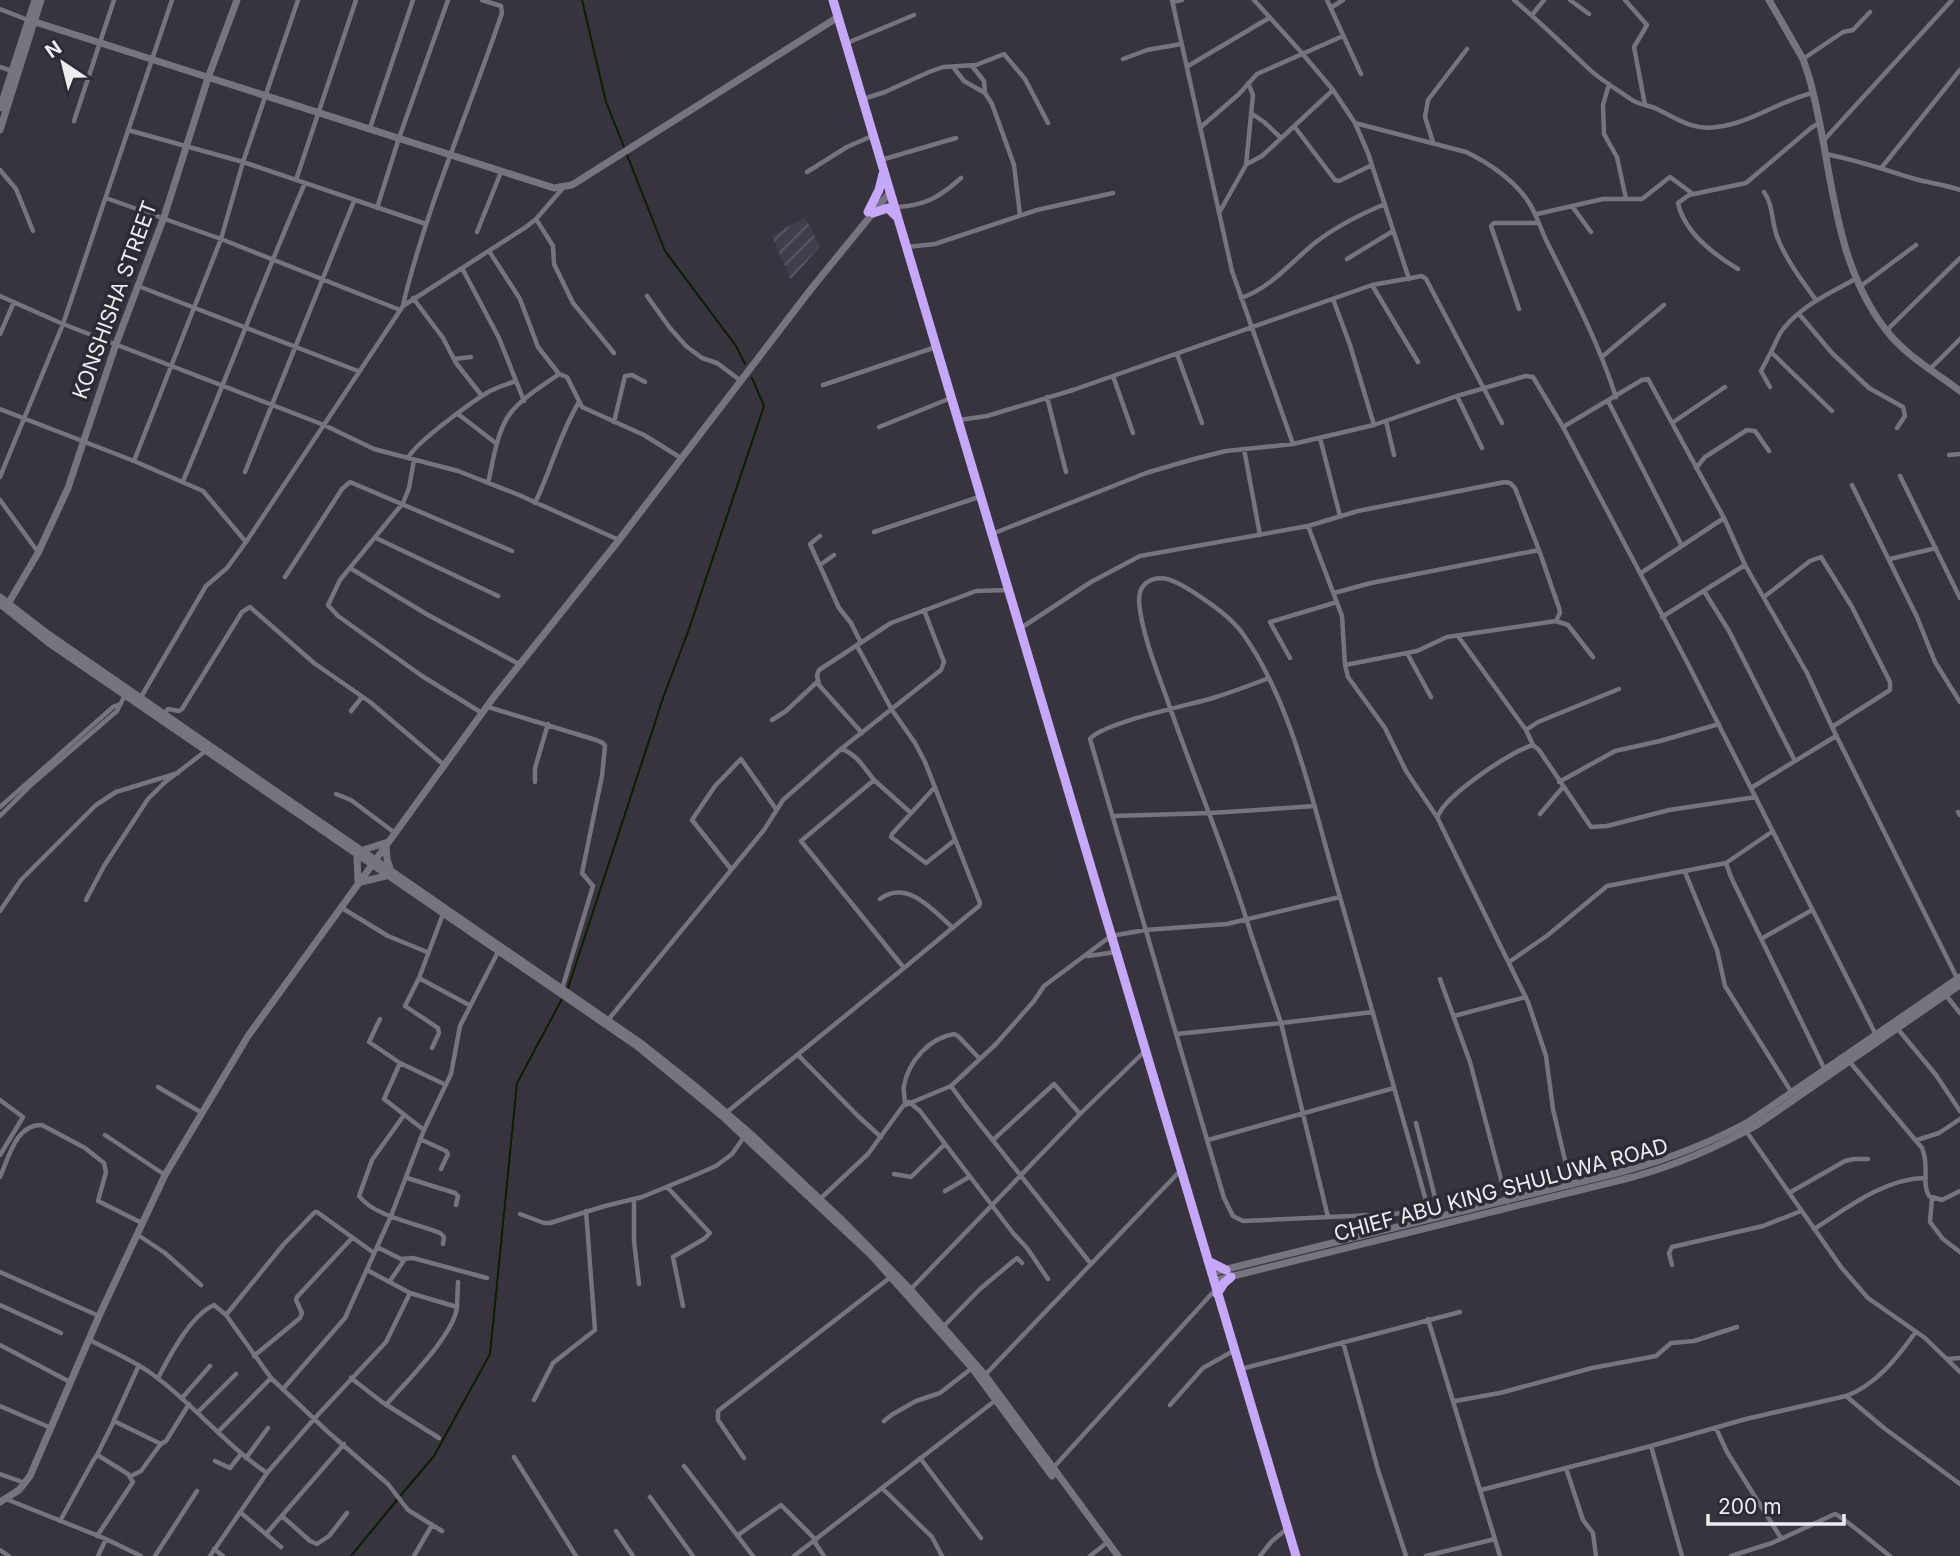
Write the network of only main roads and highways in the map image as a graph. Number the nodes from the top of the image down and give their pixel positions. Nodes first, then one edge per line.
1 (833, 0) edge
2 (882, 165) junction
3 (899, 220) junction
4 (1208, 1261) junction
5 (1215, 1284) junction
6 (1296, 1556) edge

1 - 2 highway
2 - 3 highway
2 - 3 highway
3 - 4 highway
4 - 5 highway
4 - 5 highway
5 - 6 highway

